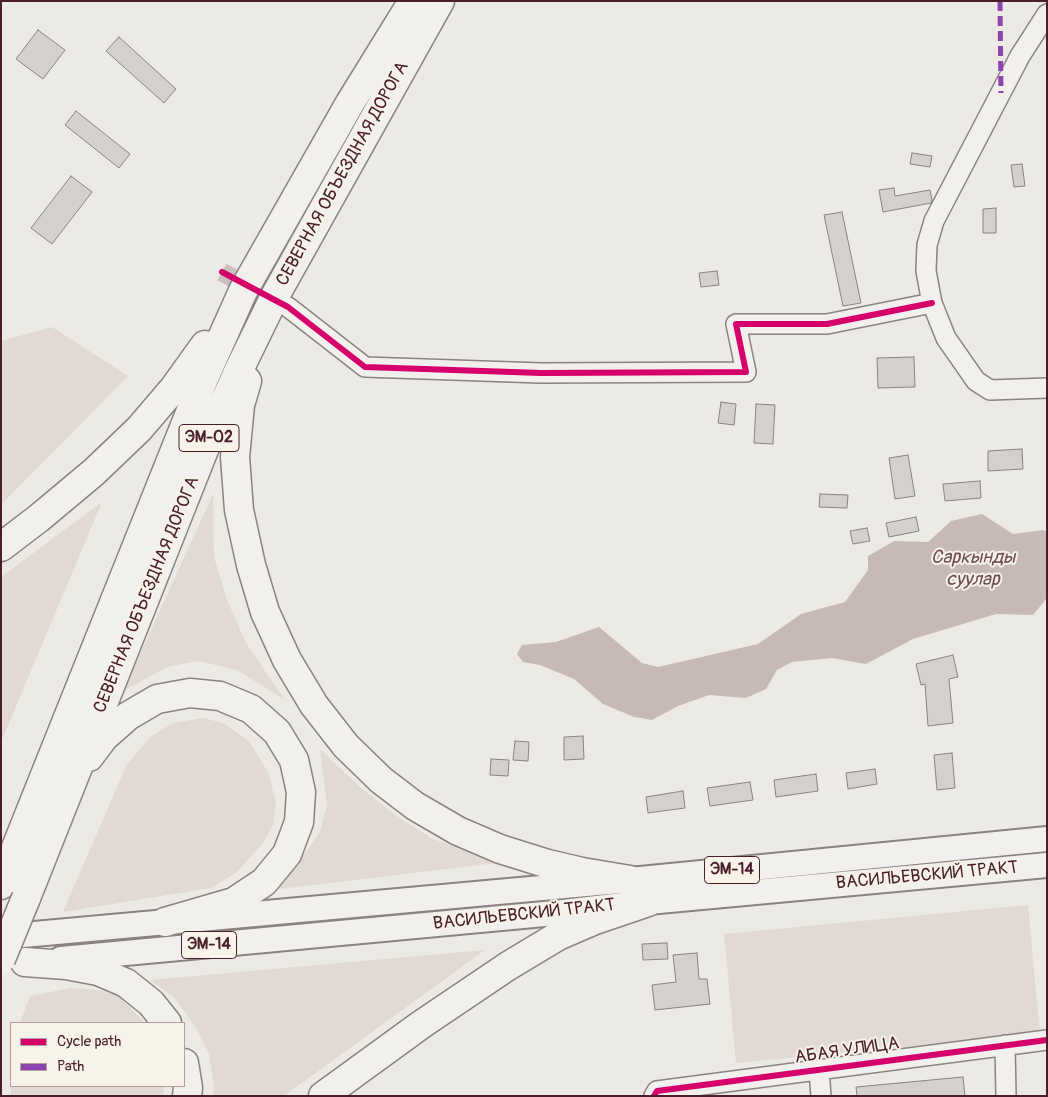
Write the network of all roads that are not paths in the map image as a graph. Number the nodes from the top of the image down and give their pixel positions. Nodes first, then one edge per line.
1 (413, 1) edge
2 (440, 1) edge
3 (1047, 14) edge
4 (244, 291) junction
5 (281, 302) junction
6 (932, 303) junction
7 (1047, 388) edge
8 (1, 547) edge
9 (67, 795) junction
10 (1047, 839) edge
11 (1047, 864) edge
12 (630, 880) junction
13 (1, 885) edge
14 (560, 886) junction
15 (648, 902) junction
16 (563, 912) junction
17 (165, 922) junction
18 (1, 937) edge
19 (9, 962) edge
20 (166, 1022) edge
21 (1047, 1040) edge
22 (1005, 1045) junction
23 (185, 1069) edge
24 (818, 1070) junction
25 (187, 1096) edge
26 (323, 1096) edge
27 (654, 1096) edge
28 (821, 1096) edge
29 (1006, 1096) edge

1 - 4 highway, СЕВЕРНАЯ ОБЪЕЗДНАЯ ДОРОГА / ЭМ-02
2 - 5 highway, СЕВЕРНАЯ ОБЪЕЗДНАЯ ДОРОГА / ЭМ-02
3 - 6 street
4 - 8 highway
4 - 13 highway, СЕВЕРНАЯ ОБЪЕЗДНАЯ ДОРОГА / ЭМ-02
5 - 6 street
5 - 9 highway, СЕВЕРНАЯ ОБЪЕЗДНАЯ ДОРОГА / ЭМ-02
5 - 12 highway
6 - 7 street
9 - 17 highway
9 - 19 highway, СЕВЕРНАЯ ОБЪЕЗДНАЯ ДОРОГА / ЭМ-02, bridge
10 - 12 main road, ВАСИЛЬЕВСКИЙ ТРАКТ / ЭМ-14
11 - 15 main road, ВАСИЛЬЕВСКИЙ ТРАКТ / ЭМ-14
12 - 14 main road, ВАСИЛЬЕВСКИЙ ТРАКТ / ЭМ-14
14 - 16 main road
14 - 17 main road, ВАСИЛЬЕВСКИЙ ТРАКТ / ЭМ-14
15 - 16 main road, ВАСИЛЬЕВСКИЙ ТРАКТ / ЭМ-14
15 - 26 highway
16 - 19 main road, ВАСИЛЬЕВСКИЙ ТРАКТ / ЭМ-14
17 - 18 main road, ВАСИЛЬЕВСКИЙ ТРАКТ / ЭМ-14
19 - 20 highway
21 - 22 street, АБАЯ УЛИЦА
22 - 24 street, АБАЯ УЛИЦА
22 - 29 street
23 - 25 highway
24 - 27 street, АБАЯ УЛИЦА
24 - 28 street

